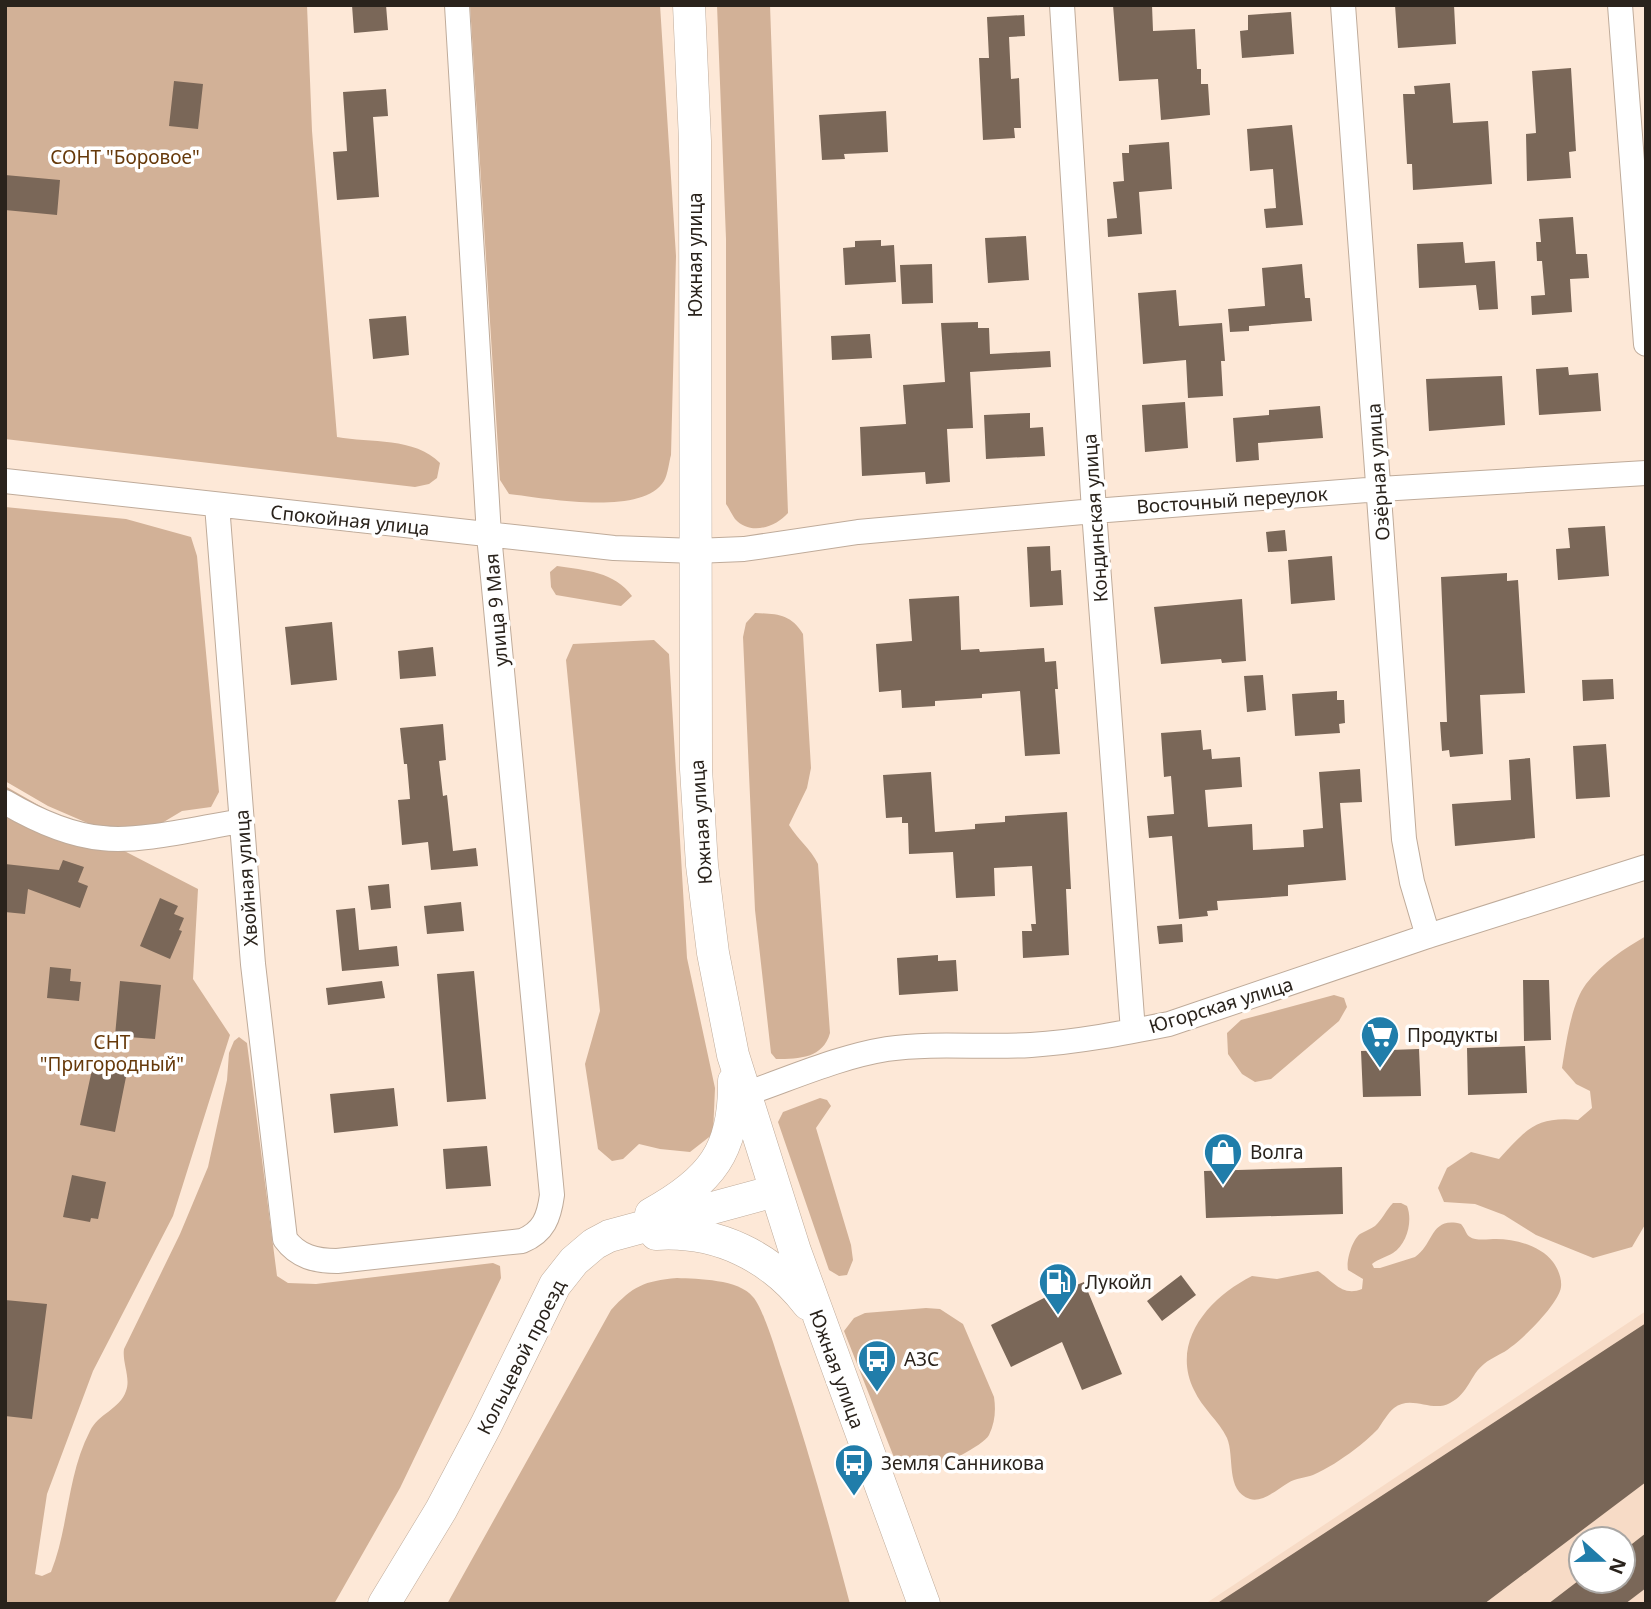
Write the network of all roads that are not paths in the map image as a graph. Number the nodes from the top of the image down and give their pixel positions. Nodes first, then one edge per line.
1 (457, 5) edge
2 (690, 5) edge
3 (1062, 5) edge
4 (1343, 5) edge
5 (1620, 5) edge
6 (1646, 344) edge
7 (1646, 473) edge
8 (5, 481) edge
9 (1380, 489) junction
10 (217, 506) junction
11 (1094, 511) junction
12 (489, 535) junction
13 (695, 551) junction
14 (5, 802) edge
15 (242, 821) junction
16 (1646, 867) edge
17 (1428, 936) junction
18 (1133, 1031) junction
19 (733, 1055) junction
20 (745, 1094) junction
21 (775, 1192) junction
22 (609, 1236) junction
23 (291, 1247) joint
24 (819, 1318) junction
25 (384, 1604) edge
26 (924, 1604) edge

1 - 12 street, улица 9 Мая
2 - 13 main road, Южная улица
3 - 11 street, Кондинская улица
4 - 9 street, Озёрная улица
5 - 6 street
7 - 9 street, Восточный переулок
8 - 10 street, Спокойная улица
9 - 11 street, Восточный переулок
9 - 17 street, Озёрная улица
10 - 12 street, Спокойная улица
10 - 15 street, Хвойная улица
11 - 13 street, Восточный переулок
11 - 18 street, Кондинская улица
12 - 13 street, Спокойная улица
12 - 23 street, улица 9 Мая
13 - 19 main road, Южная улица
14 - 15 street
15 - 23 street, Хвойная улица
16 - 17 street, Югорская улица
17 - 18 street, Югорская улица
18 - 20 street, Югорская улица
19 - 20 main road, Южная улица
19 - 22 main road
20 - 21 main road, Южная улица
21 - 22 main road, Кольцевой проезд
21 - 24 main road, Южная улица
22 - 24 main road
22 - 25 main road, Кольцевой проезд
24 - 26 main road, Южная улица

